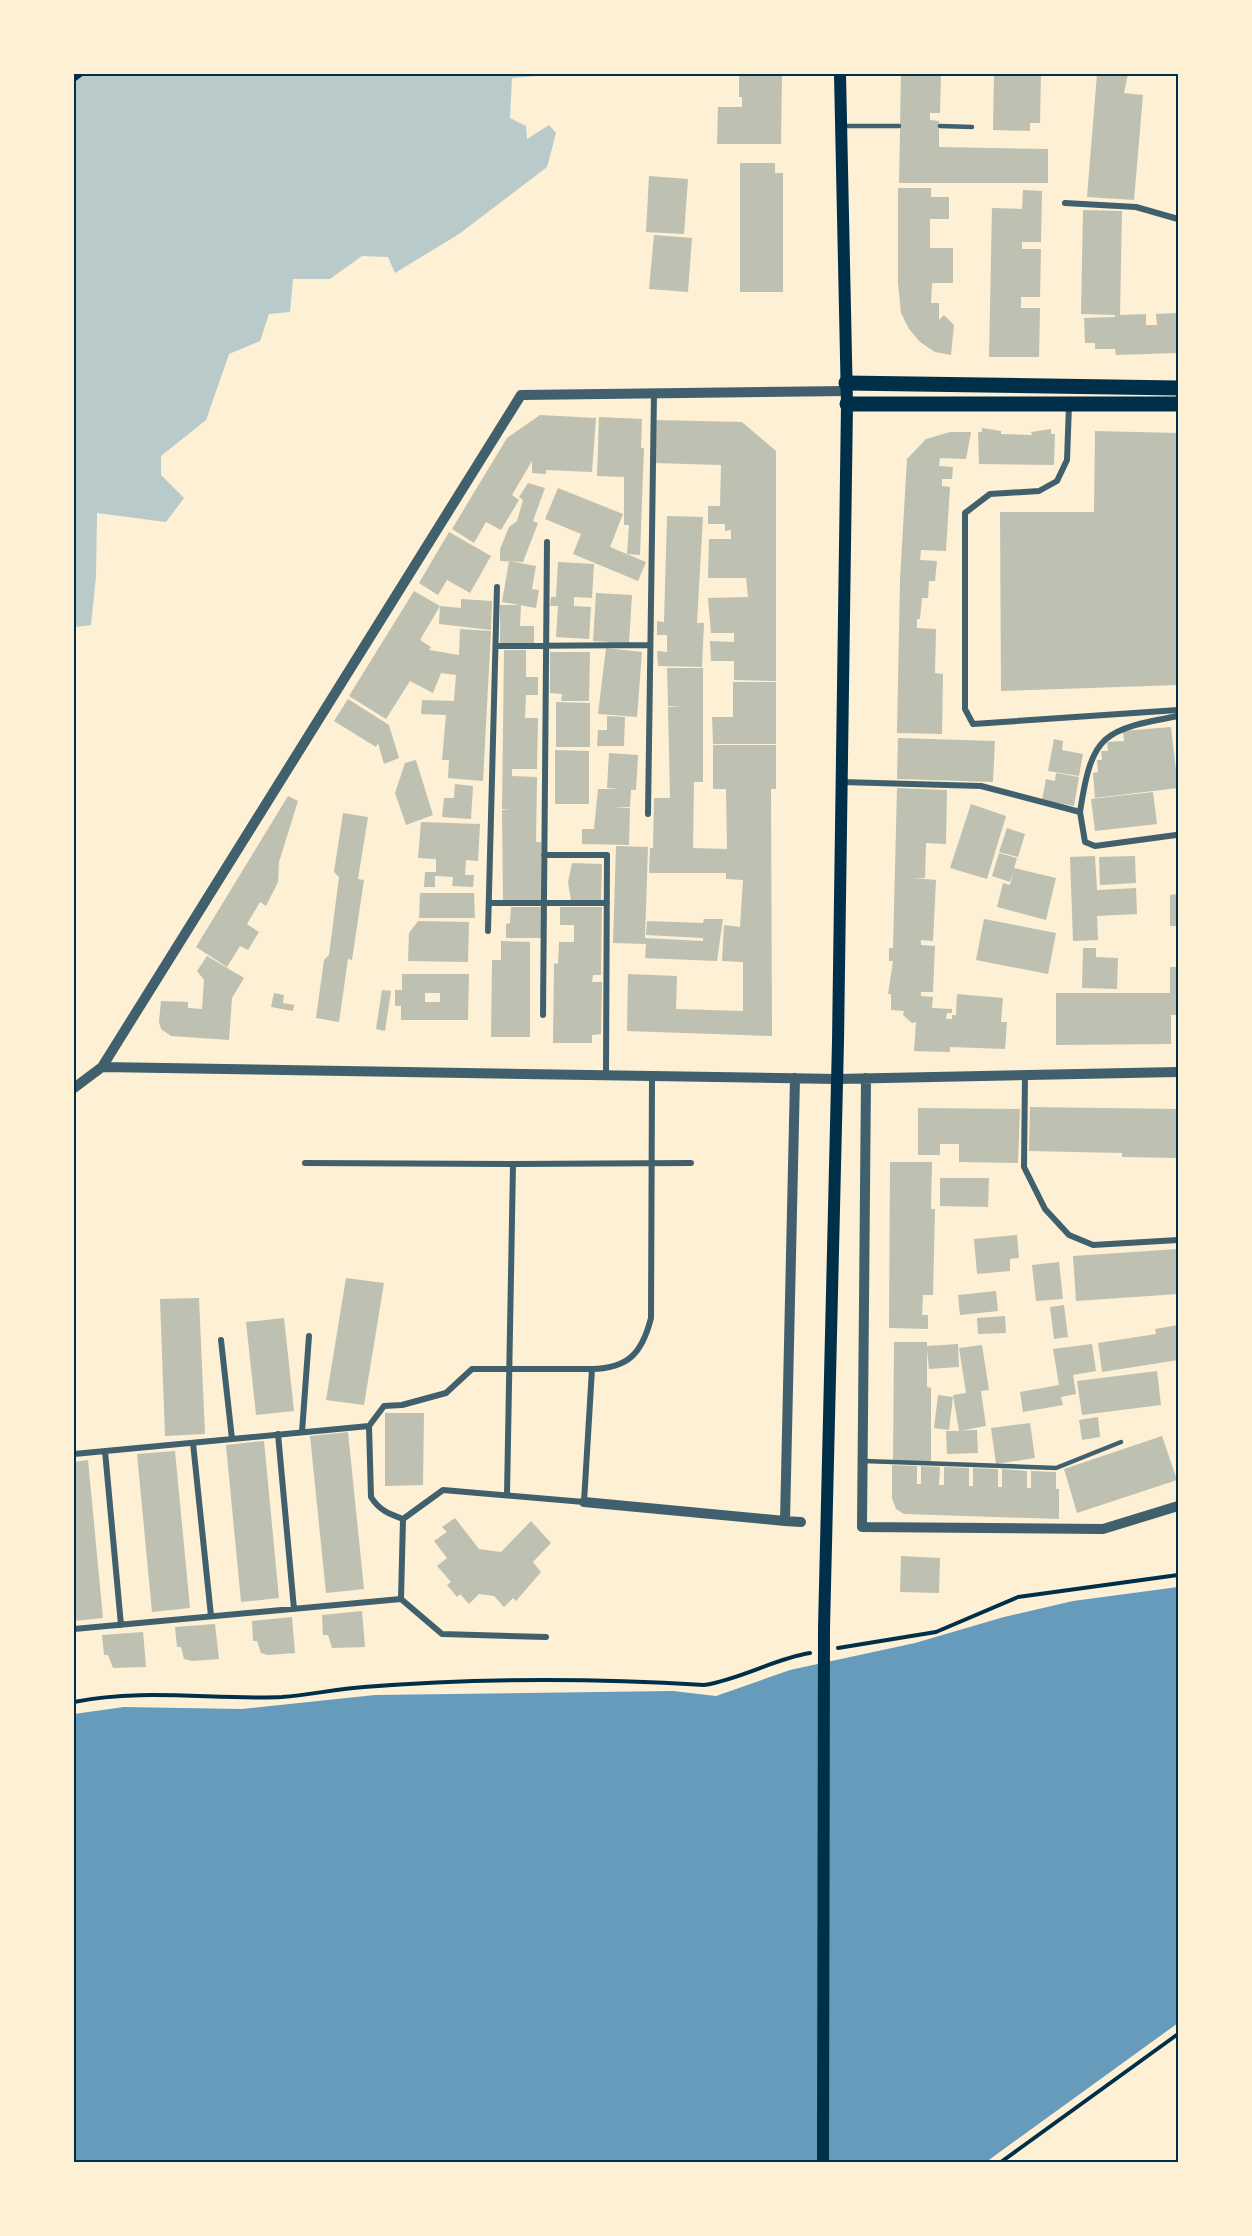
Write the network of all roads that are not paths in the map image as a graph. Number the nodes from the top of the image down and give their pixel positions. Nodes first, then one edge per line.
1 (840, 74) edge
2 (841, 126) junction
3 (899, 126) dead end
4 (939, 126) dead end
5 (972, 127) dead end
6 (1065, 203) dead end
7 (1179, 219) edge
8 (1179, 388) edge
9 (847, 392) junction
10 (654, 393) junction
11 (1179, 404) edge
12 (1069, 405) junction
13 (547, 542) dead end
14 (497, 587) dead end
15 (649, 645) junction
16 (497, 646) junction
17 (545, 646) junction
18 (1179, 710) edge
19 (1179, 716) edge
20 (842, 782) junction
21 (1080, 812) junction
22 (648, 814) dead end
23 (1176, 836) dead end
24 (544, 855) junction
25 (489, 903) junction
26 (544, 903) junction
27 (607, 903) junction
28 (488, 931) dead end
29 (543, 1015) dead end
30 (102, 1067) junction
31 (1179, 1072) edge
32 (606, 1075) junction
33 (1025, 1075) junction
34 (652, 1076) junction
35 (795, 1078) junction
36 (866, 1078) junction
37 (837, 1079) junction
38 (74, 1088) edge
39 (305, 1163) dead end
40 (652, 1163) junction
41 (691, 1163) dead end
42 (513, 1164) junction
43 (1179, 1240) edge
44 (309, 1336) dead end
45 (221, 1340) dead end
46 (509, 1369) junction
47 (592, 1369) junction
48 (369, 1426) junction
49 (302, 1432) junction
50 (278, 1434) junction
51 (232, 1439) junction
52 (1121, 1442) dead end
53 (193, 1443) junction
54 (105, 1451) junction
55 (74, 1454) edge
56 (864, 1461) junction
57 (507, 1495) junction
58 (584, 1502) junction
59 (1179, 1506) edge
60 (402, 1519) junction
61 (785, 1521) junction
62 (801, 1522) dead end
63 (400, 1599) junction
64 (294, 1609) junction
65 (211, 1616) junction
66 (121, 1624) junction
67 (74, 1629) edge
68 (546, 1637) dead end
69 (823, 2163) edge

1 - 2 main road
2 - 3 lane
2 - 9 main road
4 - 5 lane
6 - 7 street
8 - 9 main road
9 - 10 street
9 - 12 main road
9 - 20 main road
10 - 15 street
10 - 30 street
11 - 12 main road
12 - 18 street
13 - 17 street
14 - 16 street
15 - 17 street
15 - 22 street
16 - 17 street
16 - 25 street
17 - 24 street
19 - 21 street
20 - 21 street
20 - 37 main road
21 - 23 street
24 - 26 street
24 - 27 street
25 - 26 street
25 - 28 street
26 - 27 street
26 - 29 street
27 - 32 street
30 - 32 street
30 - 38 street
31 - 33 street
32 - 34 street
33 - 36 street
33 - 43 street
34 - 35 street
34 - 40 street
35 - 37 street
35 - 61 street
36 - 37 street
36 - 56 street
37 - 69 main road
39 - 42 street
40 - 41 street
40 - 42 street
40 - 47 street
42 - 46 street
44 - 49 street
45 - 51 street
46 - 47 street
46 - 48 street
46 - 57 street
47 - 58 street
48 - 49 street
48 - 60 street
49 - 50 street
50 - 51 street
50 - 64 street
51 - 53 street
52 - 56 lane
53 - 54 street
53 - 65 street
54 - 55 street
54 - 66 street
56 - 59 street
57 - 58 street
57 - 60 street
58 - 61 street
60 - 63 street
61 - 62 street
63 - 64 street
63 - 68 street
64 - 65 street
65 - 66 street
66 - 67 street

